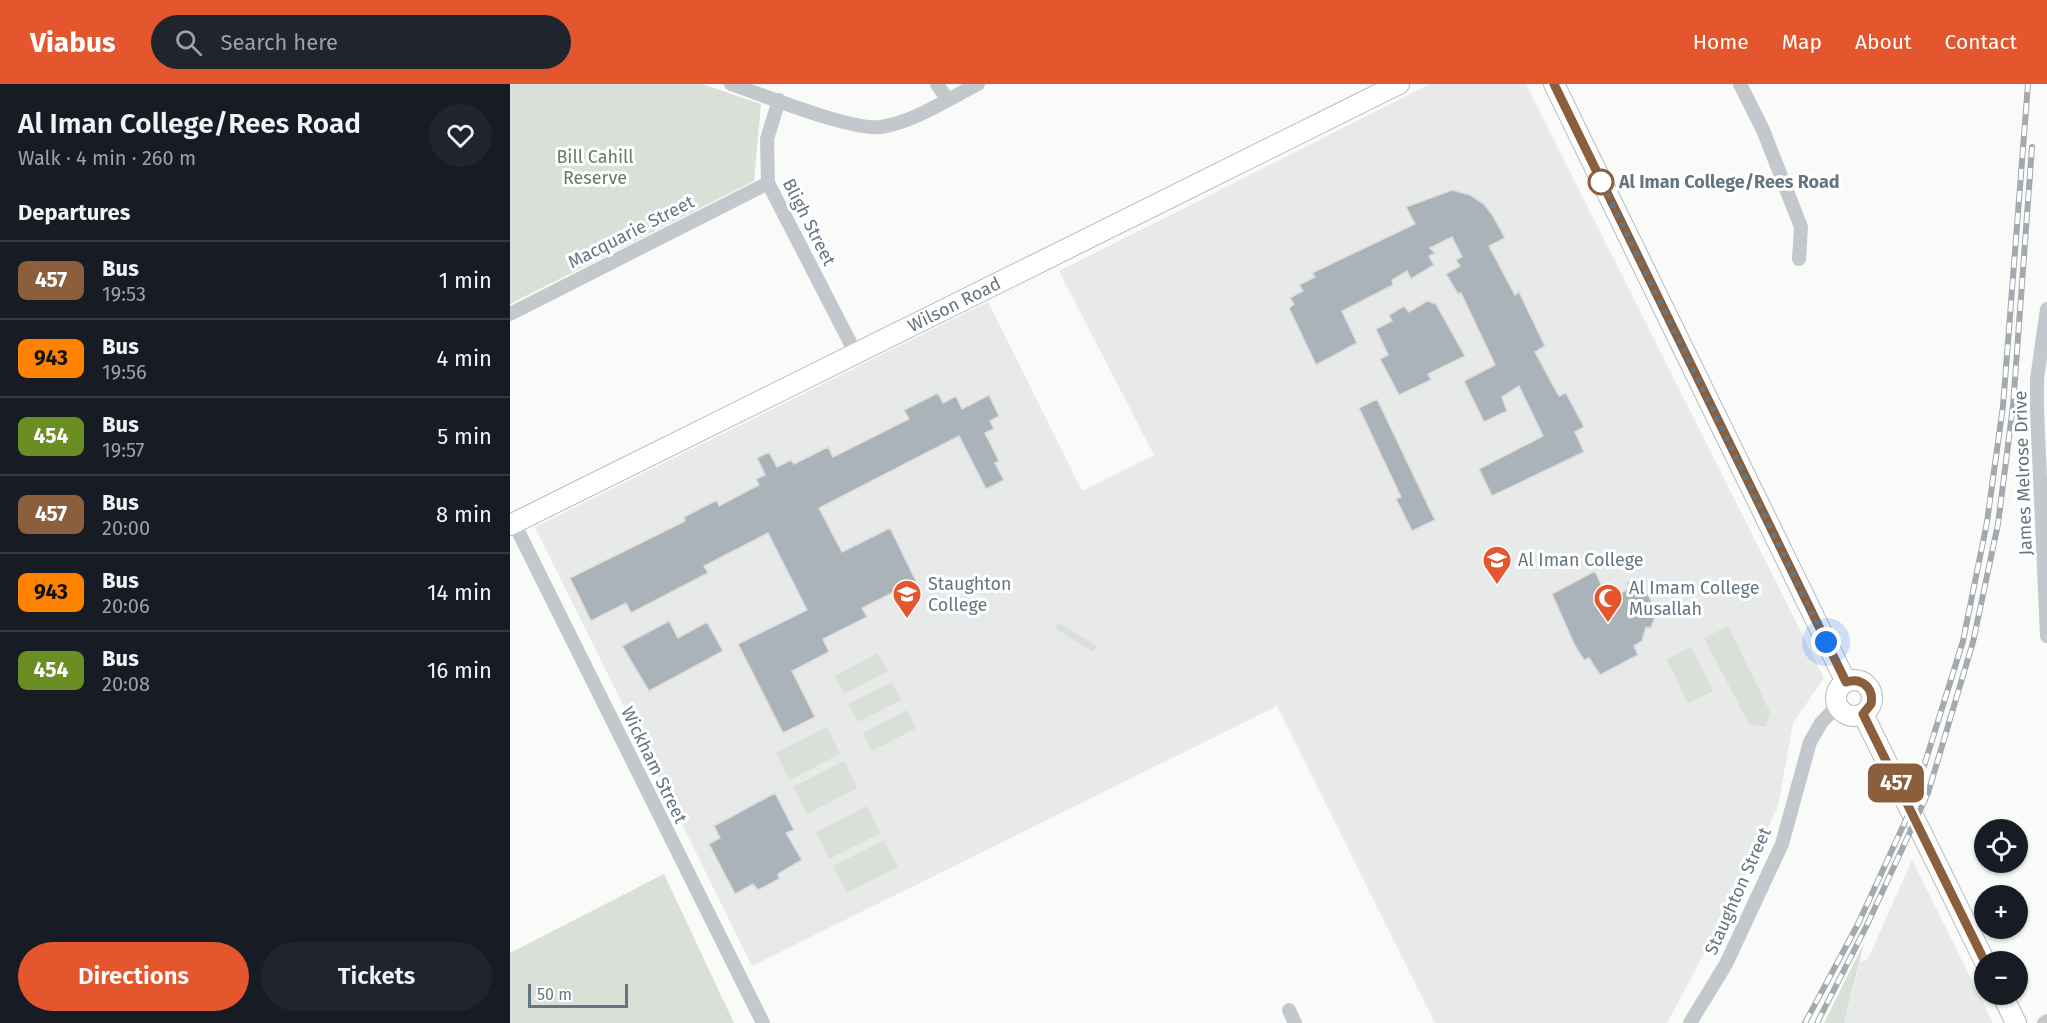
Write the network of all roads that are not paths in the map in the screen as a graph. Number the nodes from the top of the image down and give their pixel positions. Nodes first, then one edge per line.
1 (731, 84) edge
2 (938, 84) edge
3 (978, 84) edge
4 (1399, 84) edge
5 (1554, 84) edge
6 (1740, 84) edge
7 (947, 99) junction
8 (779, 100) junction
9 (768, 183) junction
10 (1799, 259) dead end
11 (2047, 309) edge
12 (510, 314) edge
13 (856, 354) junction
14 (512, 524) edge
15 (2047, 636) edge
16 (1846, 682) junction
17 (1838, 705) junction
18 (1863, 714) junction
19 (1980, 951) edge
20 (2007, 1005) edge
21 (763, 1023) edge
22 (1690, 1023) edge
23 (2016, 1023) edge

1 - 8 street
2 - 7 street
3 - 7 street
4 - 13 street, Wilson Road
5 - 16 street
6 - 10 street
7 - 8 street
8 - 9 street, Bligh Street
9 - 12 street, Macquarie Street
9 - 13 street, Bligh Street
11 - 15 street, James Melrose Drive
13 - 14 street, Wilson Road
14 - 21 street, Wickham Street
16 - 17 street
16 - 18 street
17 - 18 street
17 - 22 street, Staughton Street
18 - 19 street
20 - 23 street

